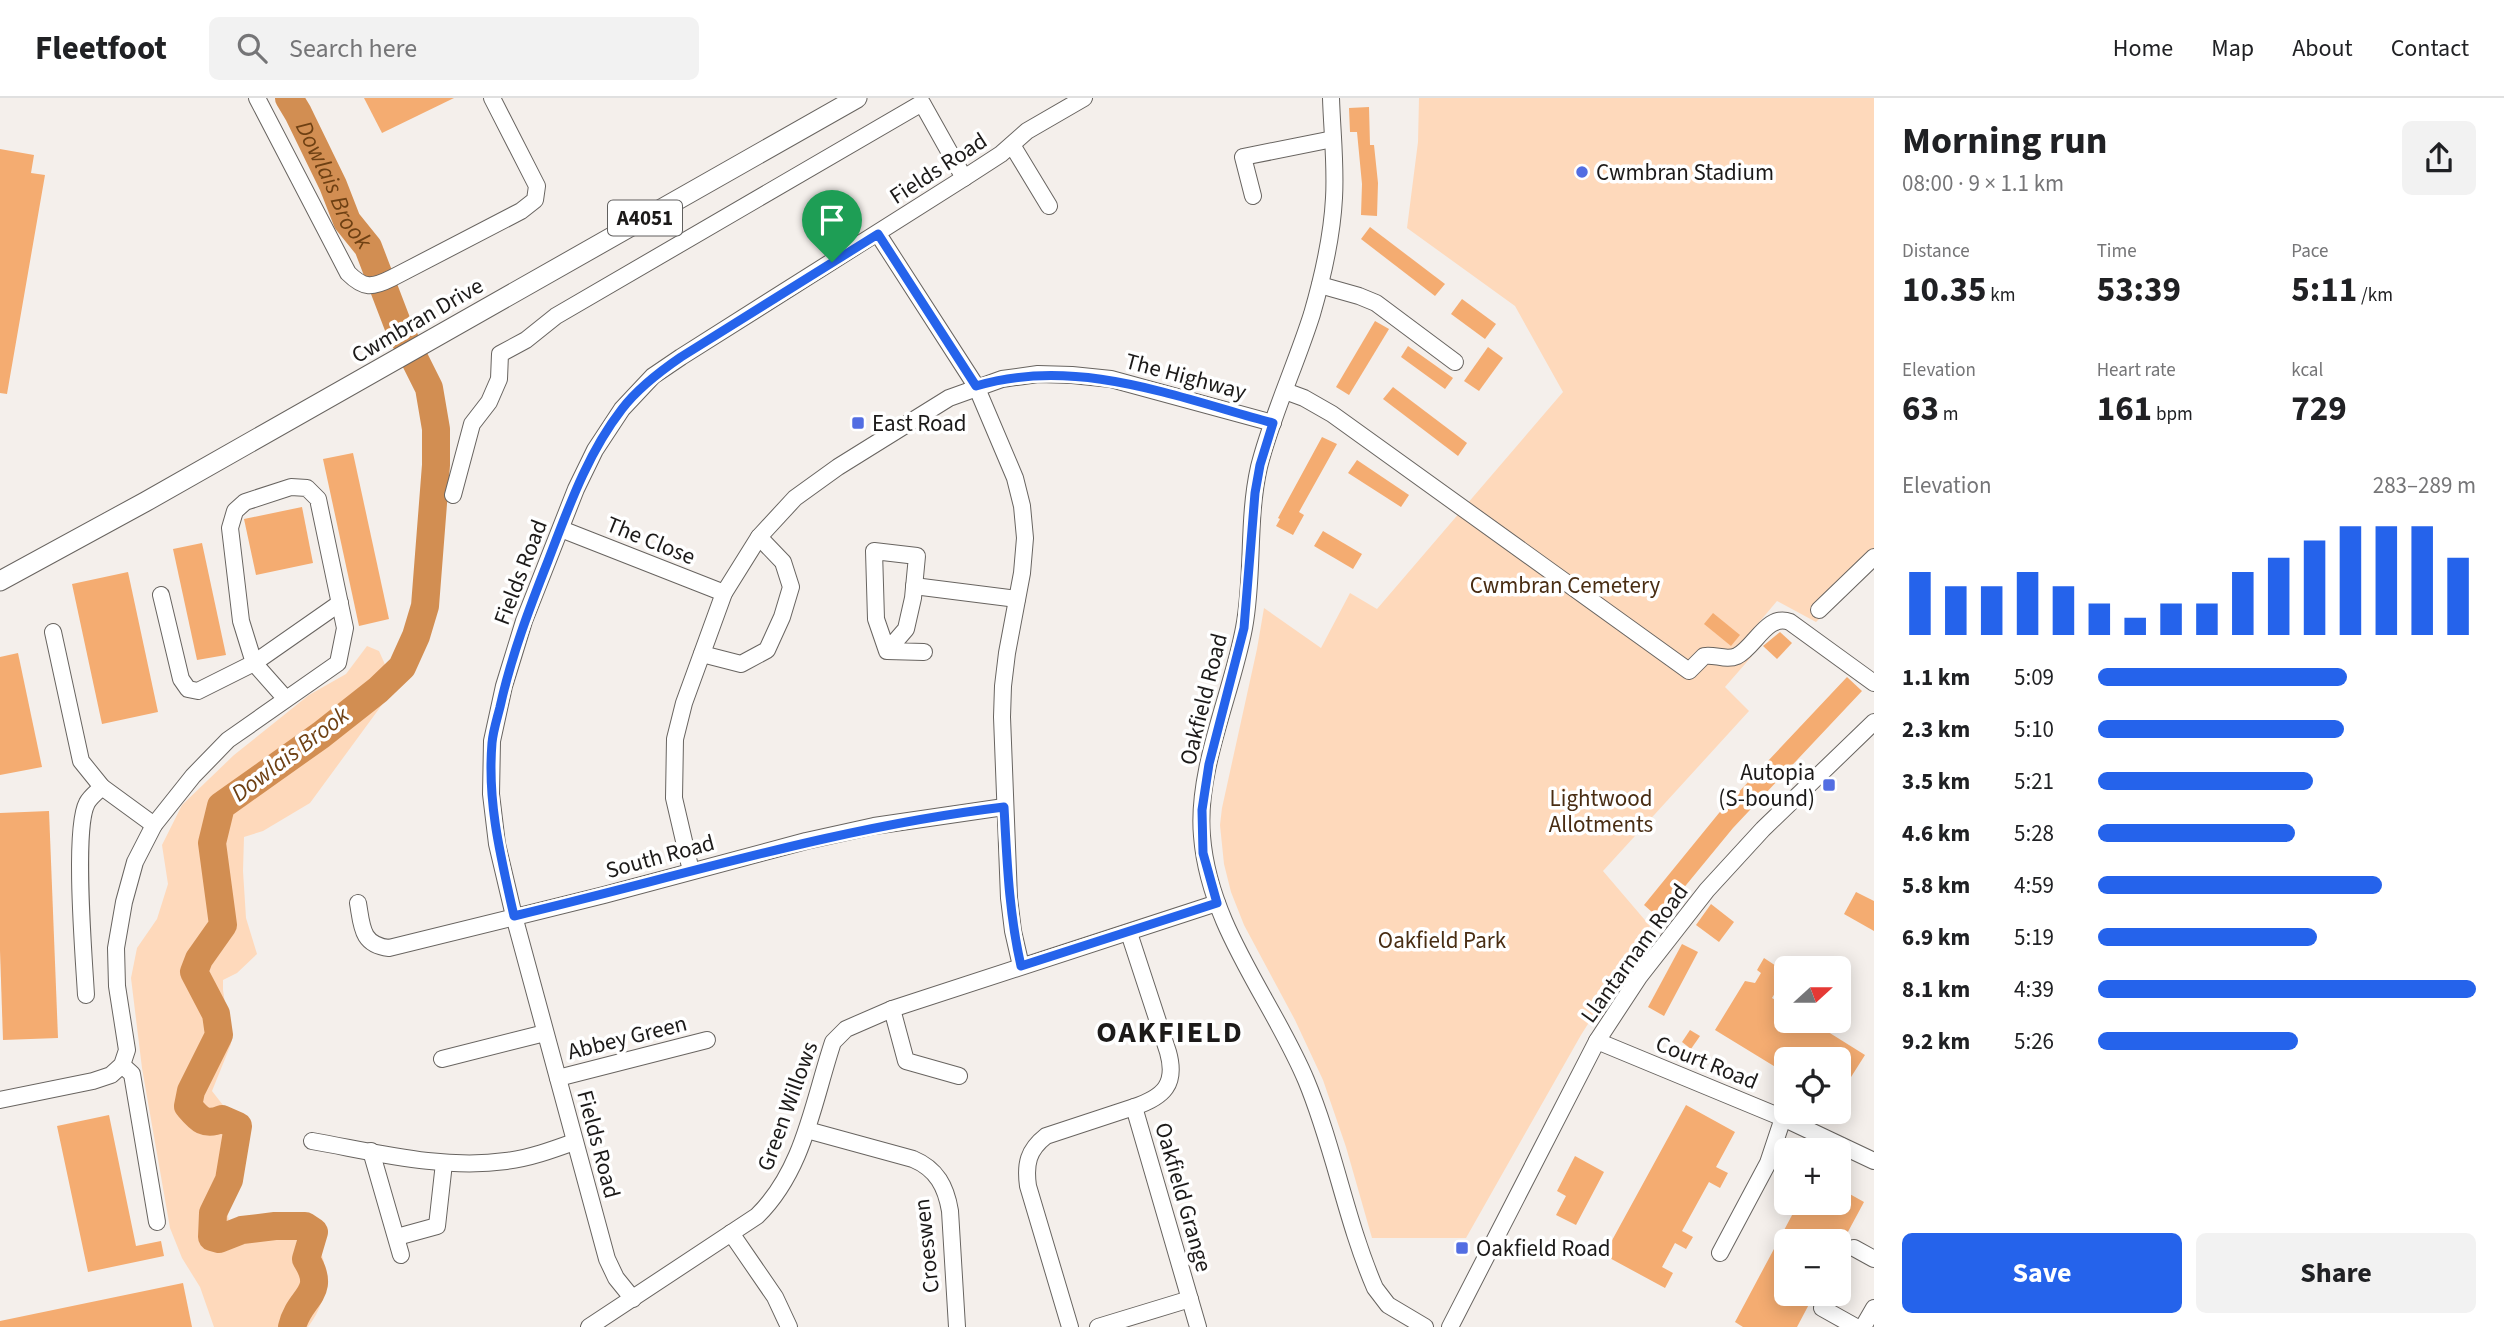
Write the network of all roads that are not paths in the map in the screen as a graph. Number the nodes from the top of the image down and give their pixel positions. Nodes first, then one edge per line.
1 (257, 98) edge
2 (492, 98) edge
3 (856, 98) edge
4 (1084, 98) edge
5 (1331, 98) edge
6 (1333, 139) junction
7 (1012, 145) junction
8 (964, 178) junction
9 (1254, 196) dead end
10 (1049, 206) dead end
11 (878, 234) junction
12 (1320, 285) junction
13 (1455, 362) dead end
14 (976, 386) junction
15 (1285, 391) junction
16 (1273, 423) junction
17 (453, 495) dead end
18 (561, 529) junction
19 (759, 537) junction
20 (1874, 557) edge
21 (0, 581) edge
22 (914, 586) junction
23 (724, 593) junction
24 (161, 595) dead end
25 (1017, 599) junction
26 (340, 603) junction
27 (1819, 610) dead end
28 (53, 632) dead end
29 (887, 652) junction
30 (924, 652) dead end
31 (702, 654) junction
32 (254, 663) junction
33 (1874, 683) edge
34 (285, 698) junction
35 (1874, 722) edge
36 (102, 787) junction
37 (1004, 807) junction
38 (154, 825) junction
39 (691, 872) junction
40 (358, 903) dead end
41 (1217, 903) junction
42 (514, 916) junction
43 (1129, 933) junction
44 (1021, 966) junction
45 (86, 995) dead end
46 (892, 1009) junction
47 (545, 1033) junction
48 (707, 1040) dead end
49 (1597, 1041) junction
50 (442, 1059) dead end
51 (122, 1065) junction
52 (959, 1076) dead end
53 (558, 1079) junction
54 (0, 1100) edge
55 (1135, 1107) junction
56 (1774, 1114) edge
57 (1781, 1124) edge
58 (1797, 1124) edge
59 (807, 1130) junction
60 (312, 1141) dead end
61 (574, 1142) junction
62 (371, 1151) junction
63 (1872, 1156) edge
64 (444, 1163) junction
65 (156, 1222) dead end
66 (731, 1233) junction
67 (397, 1237) junction
68 (1854, 1248) dead end
69 (1720, 1253) dead end
70 (401, 1255) dead end
71 (1874, 1259) edge
72 (632, 1299) junction
73 (1190, 1299) junction
74 (1822, 1308) dead end
75 (1874, 1308) edge
76 (1395, 1320) edge
77 (589, 1327) edge
78 (789, 1327) edge
79 (957, 1327) edge
80 (1070, 1327) edge
81 (1098, 1327) edge
82 (1198, 1327) edge
83 (1425, 1327) edge
84 (1450, 1327) edge
85 (1856, 1327) edge
86 (1863, 1327) edge

1 - 2 street
3 - 21 main road, Cwmbran Drive / A4051
4 - 7 street, Fields Road
5 - 6 street, Oakfield Road
6 - 9 street
6 - 12 street, Oakfield Road
7 - 8 street, Fields Road
7 - 10 street
8 - 11 street, Fields Road
8 - 17 street
11 - 14 street
11 - 18 street, Fields Road
12 - 13 street
12 - 15 street, Oakfield Road
14 - 16 street, The Highway
14 - 19 street, The Highway
14 - 25 street
15 - 16 street, Oakfield Road
15 - 33 street
16 - 41 street, Oakfield Road
18 - 23 street, The Close
18 - 42 street, Fields Road
19 - 23 street, The Highway
19 - 31 street
20 - 27 street
22 - 25 street
22 - 29 street
22 - 29 street
23 - 31 street, The Highway
24 - 32 street
25 - 37 street
26 - 32 street
26 - 32 street
26 - 34 street
28 - 36 street
29 - 30 street
31 - 39 street, The Highway
32 - 34 street
34 - 38 street
35 - 49 street, Llantarnam Road
36 - 38 street
36 - 45 street
37 - 39 street, South Road
37 - 44 street
38 - 51 street
39 - 42 street, South Road
40 - 42 street, South Road
41 - 43 street, Green Willows
41 - 76 street, Oakfield Road
42 - 47 street, Fields Road
43 - 44 street, Green Willows
43 - 55 street, Oakfield Grange
44 - 46 street, Green Willows
46 - 52 street
46 - 59 street, Green Willows
47 - 50 street
47 - 53 street, Fields Road
48 - 53 street, Abbey Green
49 - 56 street, Court Road
49 - 84 street, Llantarnam Road
51 - 54 street
51 - 65 street
53 - 61 street, Fields Road
55 - 73 street, Oakfield Grange
55 - 80 street, Oakfield Grange
57 - 69 street
58 - 63 street, Court Road
59 - 66 street, Green Willows
59 - 79 street, Croeswen
60 - 62 street
61 - 64 street
61 - 72 street, Fields Road
62 - 64 street
62 - 67 street
64 - 67 street
66 - 72 street, Green Willows
66 - 78 street
67 - 70 street
68 - 71 street
72 - 77 street, Green Willows
73 - 81 street, Oakfield Grange
73 - 82 street, Oakfield Grange
74 - 85 street
75 - 86 street
76 - 83 street, Oakfield Road

